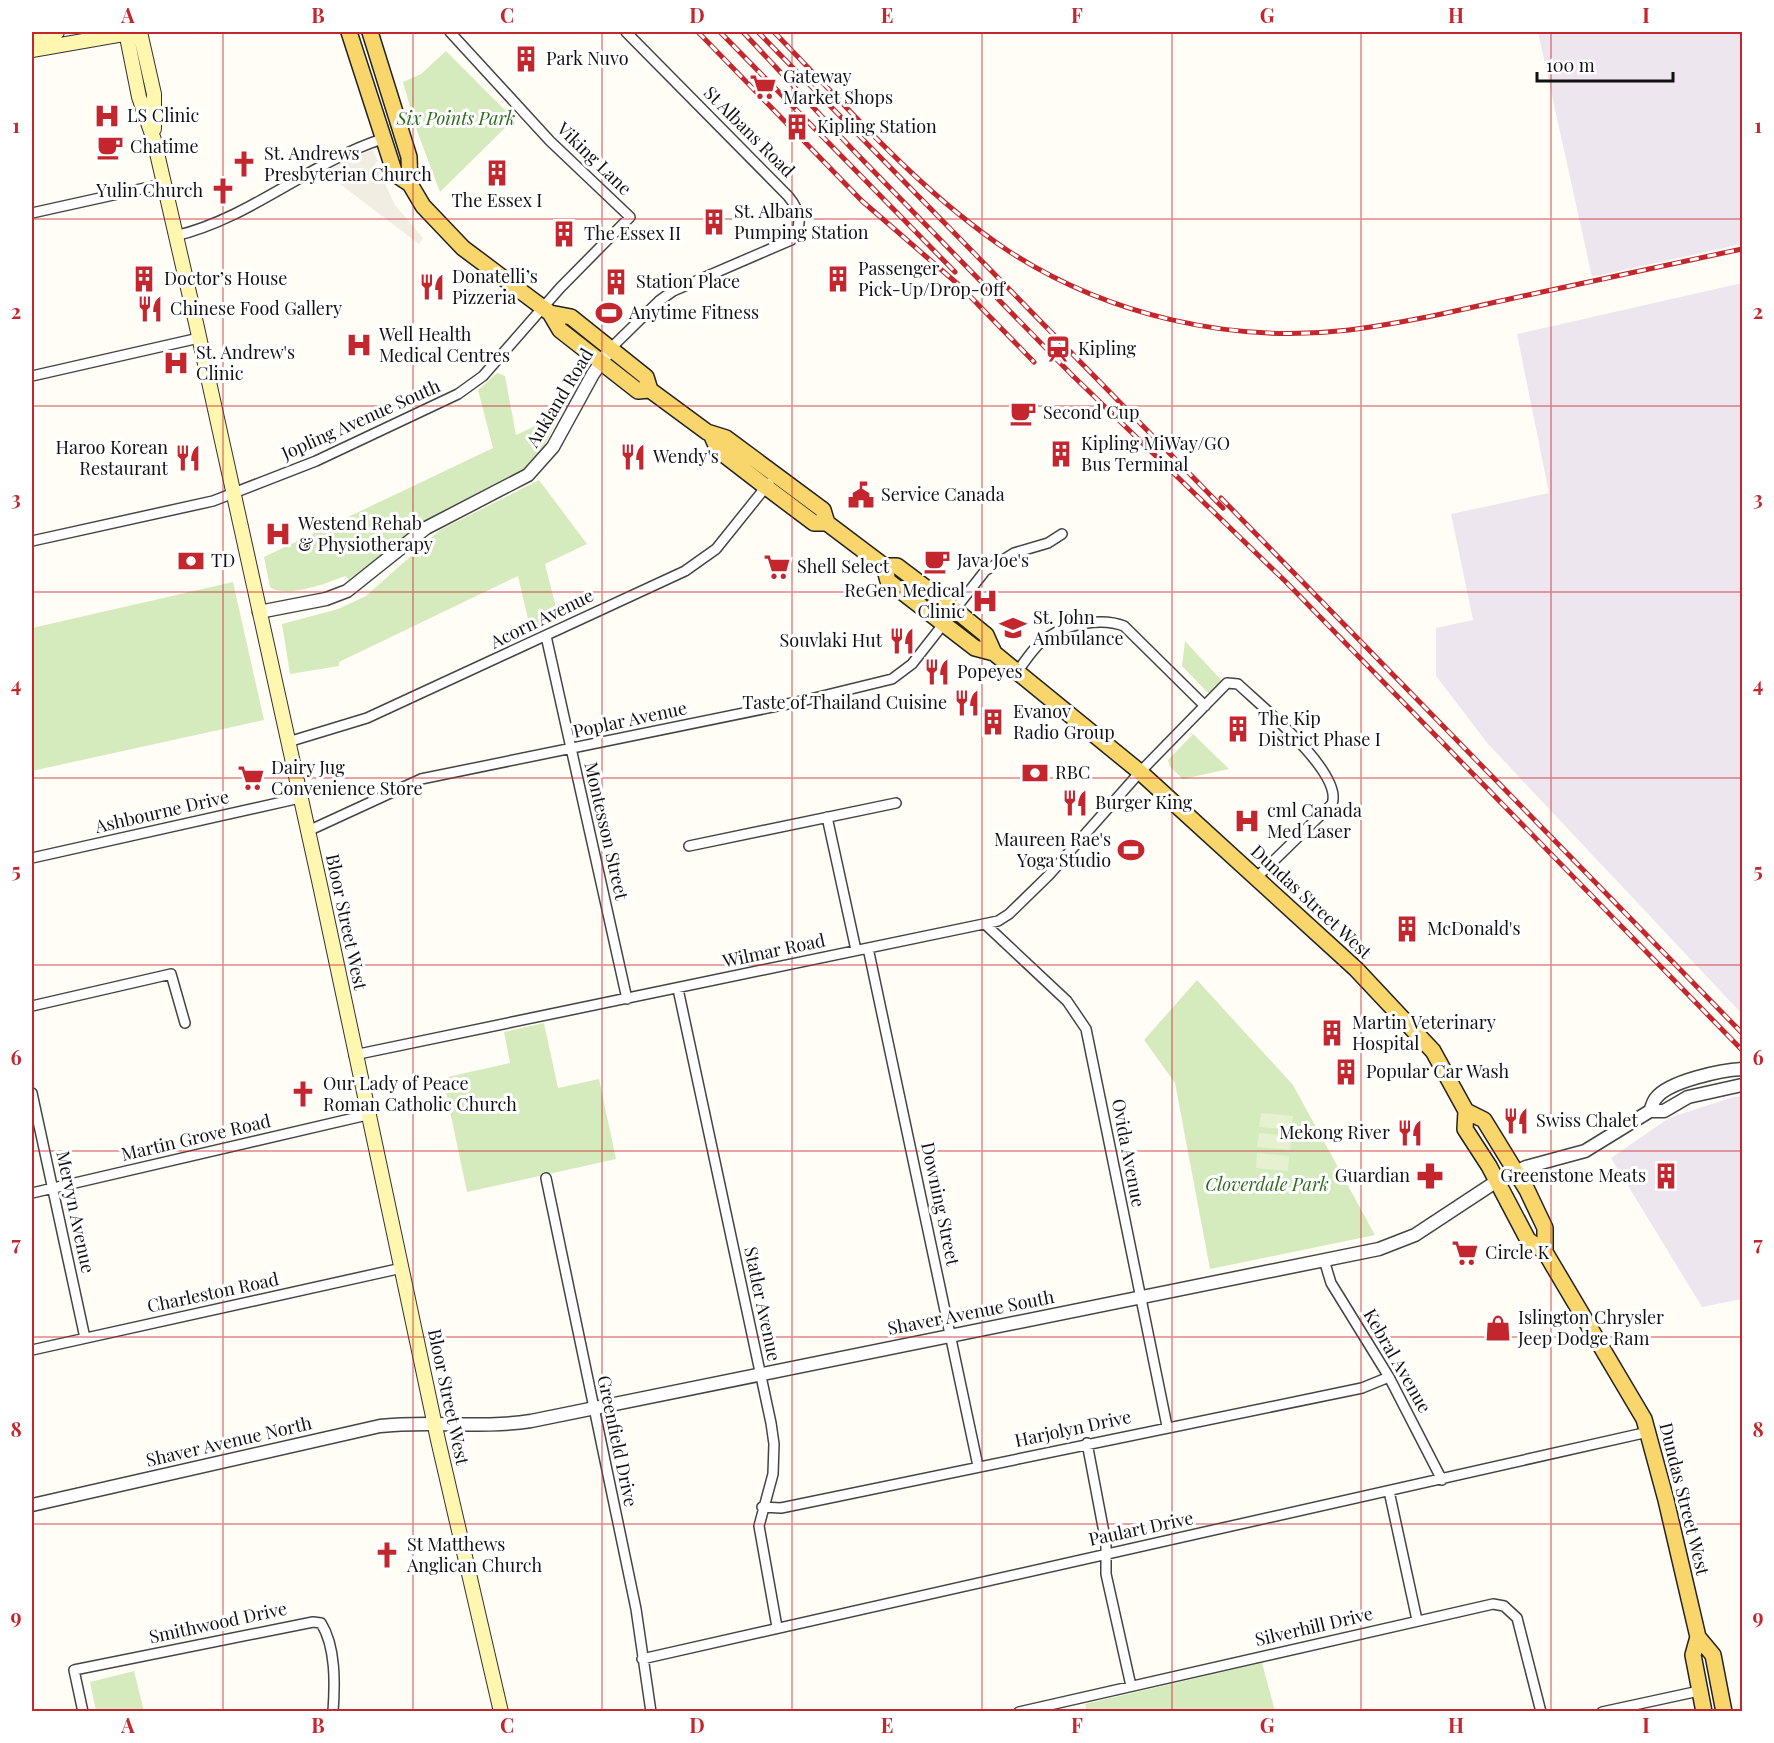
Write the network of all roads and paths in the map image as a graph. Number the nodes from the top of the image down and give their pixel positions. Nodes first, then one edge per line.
1 (57, 32) edge
2 (132, 32) edge
3 (349, 32) edge
4 (370, 32) edge
5 (451, 32) edge
6 (626, 32) edge
7 (32, 40) edge
8 (32, 50) edge
9 (382, 139) junction
10 (163, 184) junction
11 (410, 184) junction
12 (32, 213) edge
13 (176, 236) junction
14 (759, 255) joint
15 (546, 310) junction
16 (199, 338) junction
17 (611, 348) junction
18 (600, 363) junction
19 (32, 376) edge
20 (650, 390) junction
21 (770, 481) junction
22 (232, 494) junction
23 (1062, 534) dead end
24 (32, 541) edge
25 (884, 566) junction
26 (954, 609) junction
27 (259, 612) junction
28 (943, 623) junction
29 (546, 636) junction
30 (994, 654) junction
31 (1017, 672) junction
32 (1205, 706) junction
33 (288, 742) junction
34 (571, 750) junction
35 (1140, 772) junction
36 (300, 798) junction
37 (896, 803) dead end
38 (827, 817) junction
39 (308, 831) junction
40 (689, 846) dead end
41 (32, 858) edge
42 (1256, 878) junction
43 (986, 925) junction
44 (868, 948) junction
45 (856, 950) junction
46 (678, 988) junction
47 (627, 999) junction
48 (32, 1006) edge
49 (185, 1023) dead end
50 (354, 1055) junction
51 (1743, 1069) edge
52 (1743, 1085) edge
53 (32, 1093) edge
54 (1466, 1111) junction
55 (1650, 1111) junction
56 (367, 1115) junction
57 (1516, 1172) junction
58 (546, 1178) dead end
59 (1497, 1181) junction
60 (54, 1189) junction
61 (32, 1193) edge
62 (1545, 1252) junction
63 (1324, 1260) junction
64 (402, 1268) junction
65 (1139, 1298) junction
66 (951, 1335) junction
67 (85, 1338) junction
68 (32, 1350) edge
69 (760, 1375) junction
70 (1389, 1377) junction
71 (594, 1408) junction
72 (435, 1424) junction
73 (1167, 1426) junction
74 (1648, 1432) junction
75 (1087, 1443) junction
76 (978, 1466) junction
77 (1442, 1480) junction
78 (1389, 1491) junction
79 (32, 1504) edge
80 (762, 1507) junction
81 (1106, 1554) junction
82 (1417, 1620) junction
83 (777, 1627) junction
84 (1698, 1637) junction
85 (642, 1659) junction
86 (1131, 1686) junction
87 (1700, 1691) junction
88 (1069, 1701) junction
89 (83, 1712) edge
90 (333, 1712) edge
91 (501, 1712) edge
92 (651, 1712) edge
93 (1019, 1712) edge
94 (1071, 1712) edge
95 (1541, 1712) edge
96 (1602, 1712) edge
97 (1704, 1712) edge
98 (1724, 1712) edge

1 - 7 main road
2 - 8 main road
2 - 10 main road, Bloor Street West
3 - 9 main road, Dundas Street West
4 - 11 main road, Dundas Street West
5 - 15 street, Viking Lane
6 - 14 street, St Albans Road
9 - 11 main road, Dundas Street West
9 - 13 street
10 - 12 street
10 - 13 main road, Bloor Street West
11 - 15 main road, Dundas Street West
13 - 16 main road, Bloor Street West
14 - 17 street, Aukland Road
15 - 17 main road, Dundas Street West
15 - 18 main road, Dundas Street West
15 - 22 street, Jopling Avenue South
16 - 19 street
16 - 22 main road, Bloor Street West
17 - 18 street, Aukland Road
17 - 20 main road, Dundas Street West
18 - 20 main road, Dundas Street West
18 - 27 street, Aukland Road
20 - 21 main road, Dundas Street West
21 - 25 main road, Dundas Street West
21 - 29 street, Acorn Avenue
22 - 24 street, Jopling Avenue South
22 - 27 main road, Bloor Street West
23 - 26 street, Poplar Avenue
25 - 26 main road, Dundas Street West
25 - 28 main road, Dundas Street West
26 - 28 street, Poplar Avenue
26 - 30 main road, Dundas Street West
27 - 33 main road, Bloor Street West
28 - 30 main road, Dundas Street West
28 - 34 street, Poplar Avenue
29 - 33 street, Acorn Avenue
29 - 34 street, Montesson Street
30 - 31 main road, Dundas Street West
31 - 32 street
31 - 35 main road, Dundas Street West
32 - 35 street, Wilmar Road
32 - 42 street, Wilmar Road
33 - 36 main road, Bloor Street West
34 - 39 street, Poplar Avenue
34 - 47 street, Montesson Street
35 - 42 main road, Dundas Street West
35 - 43 street, Wilmar Road
36 - 39 main road, Bloor Street West
36 - 41 street, Ashbourne Drive
37 - 38 street
38 - 40 street
38 - 45 street
39 - 50 main road, Bloor Street West
42 - 54 main road, Dundas Street West
43 - 44 street, Wilmar Road
43 - 65 street, Ovida Avenue
44 - 45 street, Wilmar Road
44 - 66 street, Downing Street
45 - 46 street, Wilmar Road
46 - 47 street, Wilmar Road
46 - 69 street, Statler Avenue
47 - 50 street, Wilmar Road
48 - 49 street
50 - 56 main road, Bloor Street West
51 - 55 street
52 - 55 street
53 - 60 street, Mervyn Avenue
54 - 57 main road, Dundas Street West
54 - 59 main road, Dundas Street West
55 - 57 street, Shaver Avenue South
56 - 60 street, Martin Grove Road
56 - 64 main road, Bloor Street West
57 - 59 street, Shaver Avenue South
57 - 62 main road, Dundas Street West
58 - 71 street, Greenfield Drive
59 - 62 main road, Dundas Street West
59 - 63 street, Shaver Avenue South
60 - 61 street, Martin Grove Road
60 - 67 street, Mervyn Avenue
62 - 74 main road, Dundas Street West
63 - 65 street, Shaver Avenue South
63 - 70 street, Kebral Avenue
64 - 67 street, Charleston Road
64 - 72 main road, Bloor Street West
65 - 66 street, Shaver Avenue South
65 - 73 street, Ovida Avenue
66 - 69 street, Shaver Avenue South
66 - 76 street, Downing Street
67 - 68 street, Charleston Road
69 - 71 street, Shaver Avenue South
69 - 80 street, Statler Avenue
70 - 73 street, Harjolyn Drive
70 - 77 street, Kebral Avenue
71 - 72 street, Shaver Avenue South
71 - 85 street, Greenfield Drive
72 - 79 street, Shaver Avenue North
72 - 91 main road, Bloor Street West
73 - 75 street, Harjolyn Drive
74 - 77 street, Paulart Drive
74 - 84 main road, Dundas Street West
75 - 76 street, Harjolyn Drive
75 - 81 street
76 - 80 street, Harjolyn Drive
77 - 78 street, Paulart Drive
78 - 81 street, Paulart Drive
78 - 82 street
80 - 83 street, Statler Avenue
81 - 83 street, Paulart Drive
81 - 86 street
82 - 86 street, Silverhill Drive
82 - 95 street, Silverhill Drive
83 - 85 street, Paulart Drive
84 - 87 main road, Dundas Street West
84 - 98 main road, Dundas Street West
85 - 92 street, Greenfield Drive
86 - 88 street, Silverhill Drive
87 - 96 street
87 - 97 main road, Dundas Street West
88 - 93 street, Silverhill Drive
88 - 94 street
89 - 90 street, Smithwood Drive

